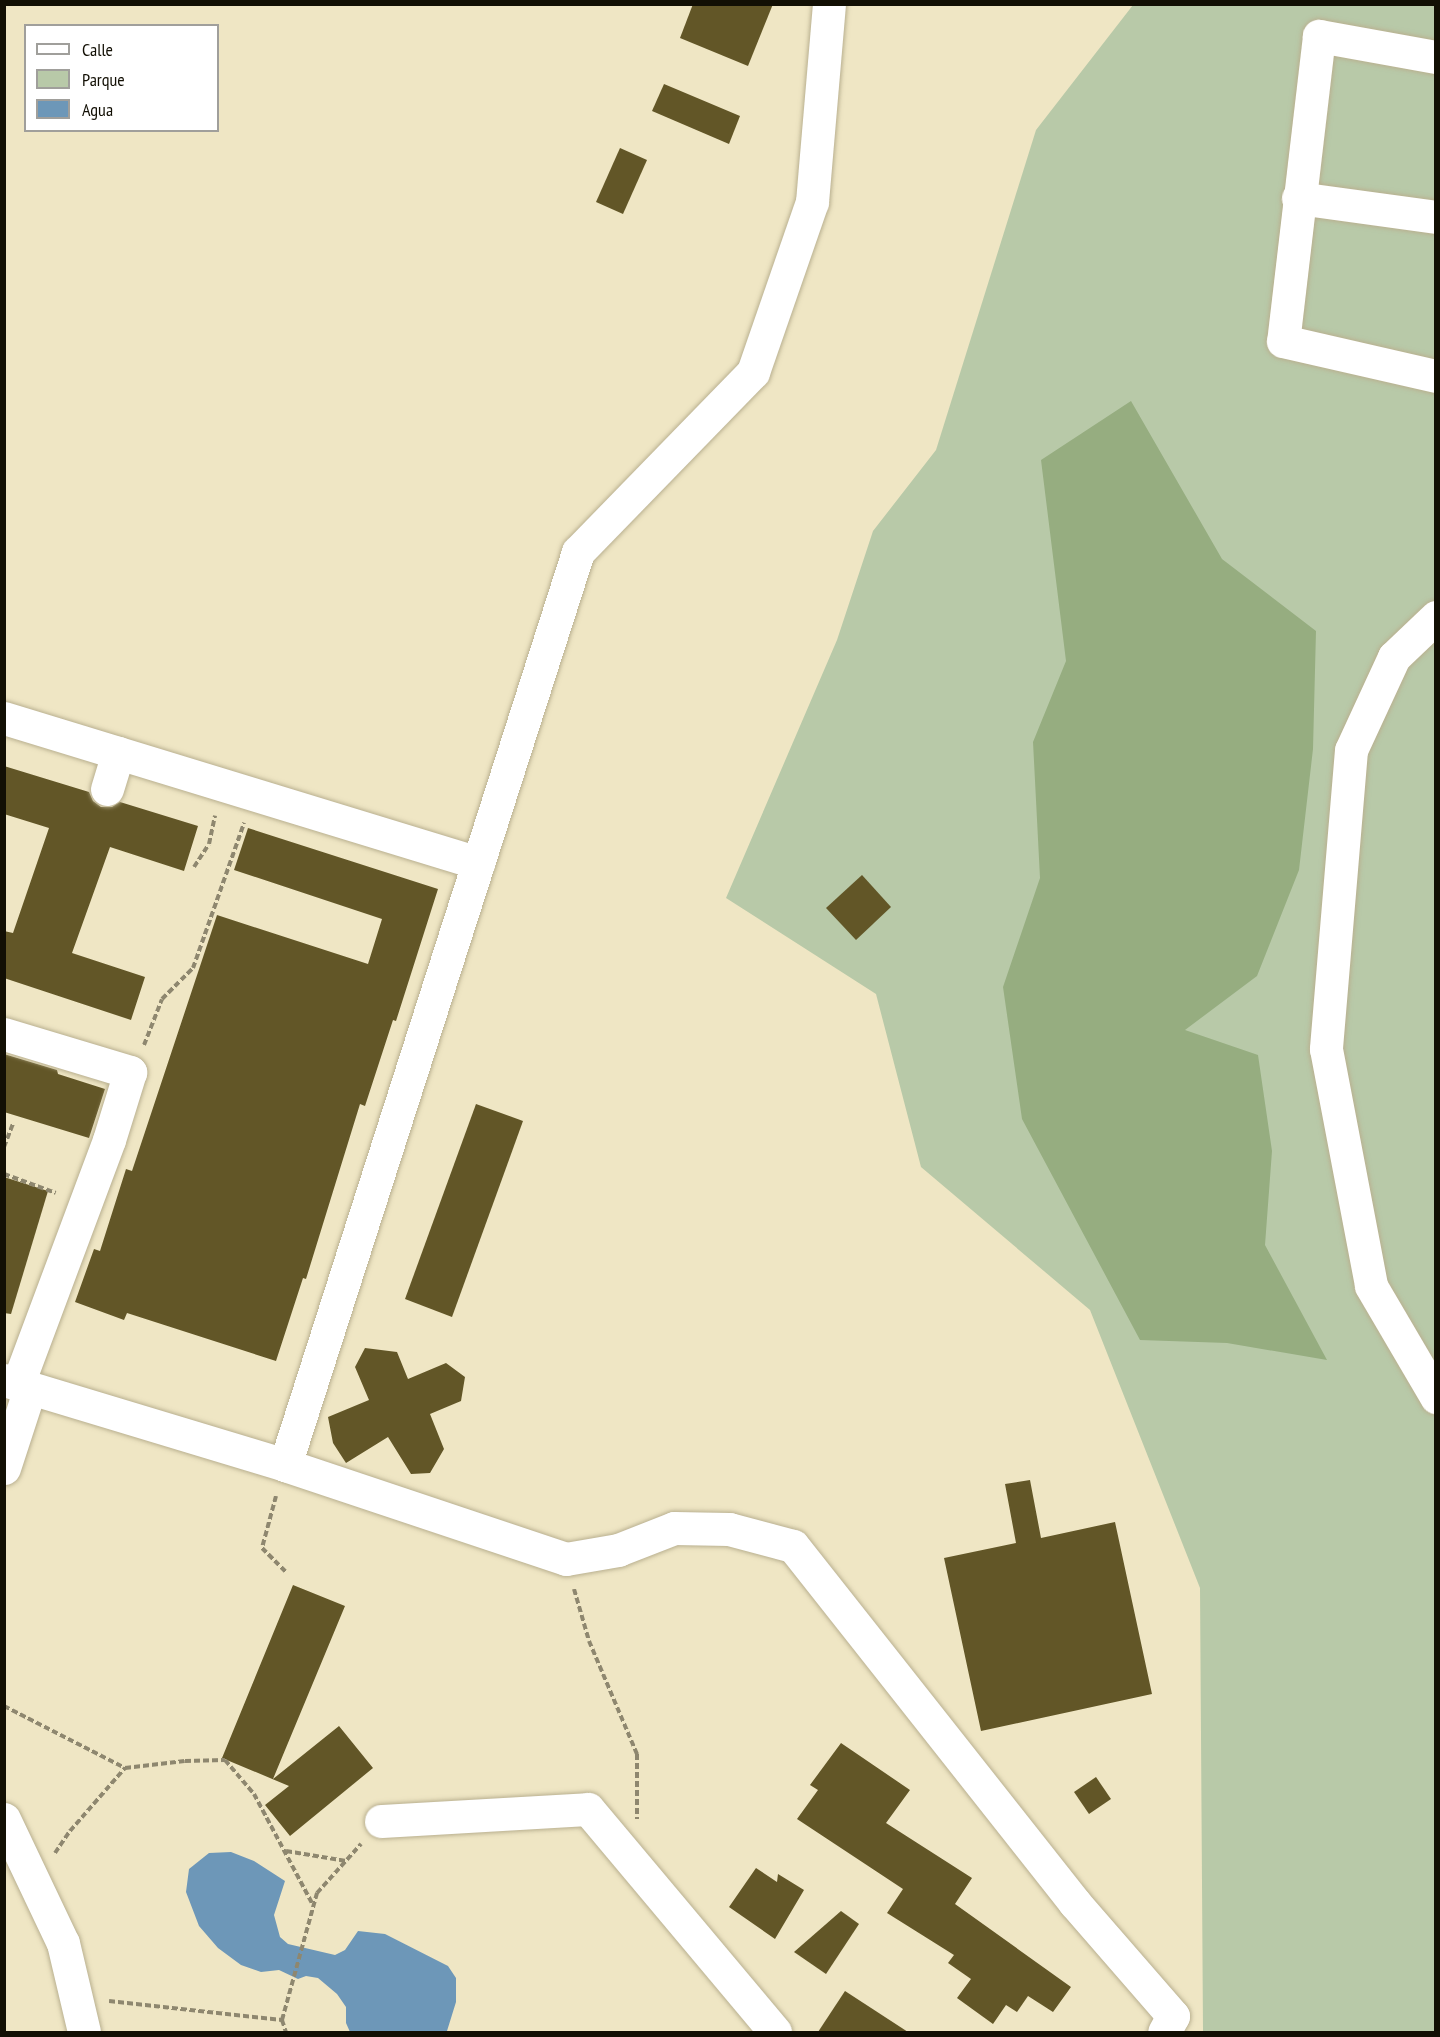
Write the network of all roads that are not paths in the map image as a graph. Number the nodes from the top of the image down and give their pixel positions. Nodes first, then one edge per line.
1 (829, 4) edge
2 (1436, 57) edge
3 (1298, 198) junction
4 (1436, 218) edge
5 (1436, 376) edge
6 (1436, 618) edge
7 (4, 718) edge
8 (118, 753) junction
9 (107, 789) dead end
10 (478, 863) junction
11 (4, 1034) edge
12 (17, 1384) edge
13 (1436, 1397) edge
14 (285, 1464) junction
15 (4, 1468) edge
16 (4, 1819) edge
17 (381, 1821) road end
18 (1168, 2024) edge
19 (84, 2032) edge
20 (775, 2032) edge

1 - 10 street
2 - 3 street
3 - 4 street
3 - 5 street
6 - 13 street
7 - 8 street
8 - 9 street
8 - 10 street
10 - 14 street
11 - 12 street
12 - 14 street
12 - 15 street
14 - 18 street
16 - 19 street
17 - 20 street

